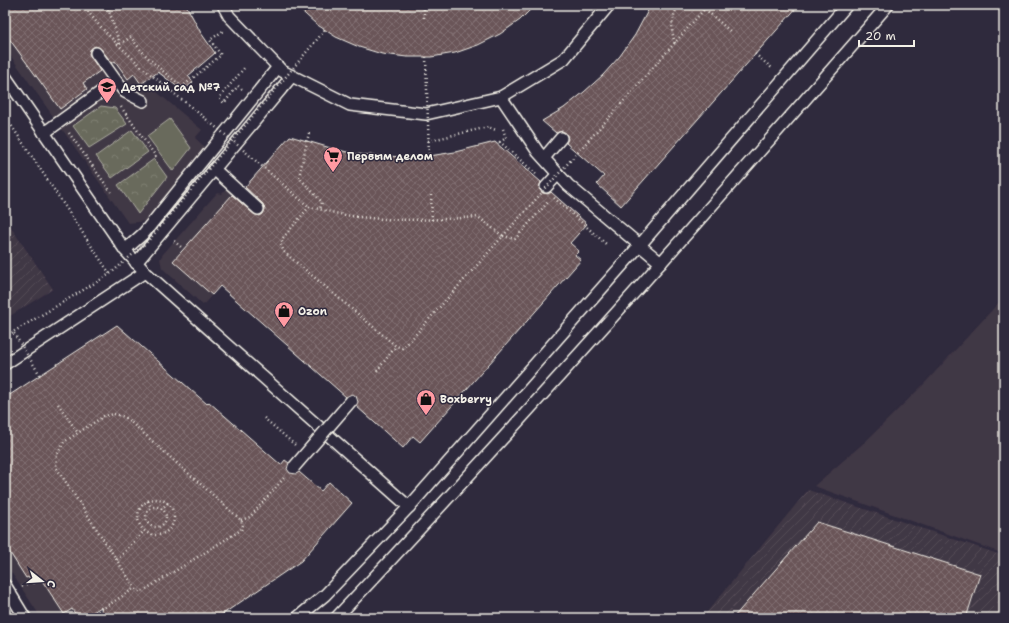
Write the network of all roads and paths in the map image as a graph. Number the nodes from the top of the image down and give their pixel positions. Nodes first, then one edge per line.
1 (83, 5) edge
2 (107, 5) edge
3 (223, 5) edge
4 (424, 5) edge
5 (609, 5) edge
6 (678, 5) edge
7 (708, 5) edge
8 (847, 5) edge
9 (888, 5) edge
10 (705, 9) junction
11 (424, 19) dead end
12 (325, 30) dead end
13 (731, 32) dead end
14 (210, 40) dead end
15 (674, 43) junction
16 (120, 44) junction
17 (121, 48) junction
18 (96, 53) dead end
19 (756, 54) dead end
20 (426, 57) dead end
21 (245, 67) dead end
22 (278, 67) junction
23 (5, 76) edge
24 (292, 76) junction
25 (784, 79) junction
26 (116, 81) junction
27 (501, 97) junction
28 (143, 101) dead end
29 (224, 103) dead end
30 (118, 104) dead end
31 (5, 116) edge
32 (60, 121) junction
33 (502, 126) dead end
34 (496, 130) dead end
35 (44, 133) junction
36 (309, 133) dead end
37 (561, 138) dead end
38 (233, 141) junction
39 (428, 141) junction
40 (429, 156) dead end
41 (158, 158) dead end
42 (544, 158) junction
43 (214, 170) junction
44 (558, 174) junction
45 (538, 175) dead end
46 (546, 187) junction
47 (111, 192) dead end
48 (431, 195) dead end
49 (309, 207) junction
50 (258, 209) dead end
51 (320, 209) junction
52 (432, 220) junction
53 (503, 236) junction
54 (174, 241) dead end
55 (606, 244) dead end
56 (640, 245) junction
57 (181, 247) dead end
58 (125, 250) junction
59 (136, 263) junction
60 (661, 263) junction
61 (145, 272) junction
62 (110, 274) junction
63 (13, 332) junction
64 (5, 337) edge
65 (396, 346) junction
66 (5, 364) edge
67 (377, 371) dead end
68 (40, 375) dead end
69 (351, 401) dead end
70 (58, 404) dead end
71 (264, 418) dead end
72 (78, 433) junction
73 (305, 454) junction
74 (294, 467) joint
75 (148, 501) junction
76 (168, 503) junction
77 (409, 507) junction
78 (151, 508) junction
79 (161, 509) junction
80 (242, 520) junction
81 (144, 531) junction
82 (117, 560) junction
83 (5, 585) edge
84 (134, 588) junction
85 (25, 618) edge
86 (88, 618) edge
87 (297, 618) edge
88 (336, 618) edge

1 - 17 path
2 - 16 path
3 - 22 lane
4 - 11 path
5 - 27 lane
6 - 15 path
7 - 10 path
8 - 25 lane
9 - 60 lane
10 - 13 path
10 - 15 path
12 - 38 path, bridge
14 - 16 path
15 - 44 path, bridge
16 - 17 path
17 - 38 path, bridge
18 - 26 lane
19 - 25 path
20 - 39 path, bridge
21 - 29 path
22 - 24 lane
22 - 58 lane
23 - 35 lane
24 - 27 lane
24 - 43 lane
25 - 56 lane
26 - 28 lane
26 - 32 lane
27 - 42 lane
30 - 41 path
31 - 62 path
32 - 35 lane
32 - 47 path
33 - 45 path
34 - 39 path
35 - 58 lane
36 - 51 path
37 - 42 lane
38 - 49 path, bridge
38 - 62 path, bridge
39 - 40 path, bridge
42 - 44 lane
43 - 50 lane
43 - 59 lane
44 - 46 lane
44 - 46 path, bridge
44 - 56 lane
46 - 53 path, bridge
48 - 52 path
49 - 51 path
49 - 65 path
51 - 52 path
52 - 53 path
53 - 55 path
53 - 65 path
54 - 57 path
56 - 60 lane
56 - 77 lane
58 - 59 lane
59 - 61 lane
60 - 88 lane
61 - 66 lane
61 - 77 lane
62 - 63 path, bridge
63 - 64 path
63 - 68 path, bridge
65 - 67 path
69 - 73 lane, bridge
70 - 72 path
71 - 73 path
72 - 80 path
72 - 82 path
73 - 74 lane, bridge
74 - 80 path
75 - 76 path
75 - 78 path
75 - 81 path
76 - 79 path
76 - 81 path
77 - 87 lane
78 - 79 path
78 - 79 path
80 - 84 path
81 - 82 path
82 - 84 path
83 - 85 lane
84 - 86 path

